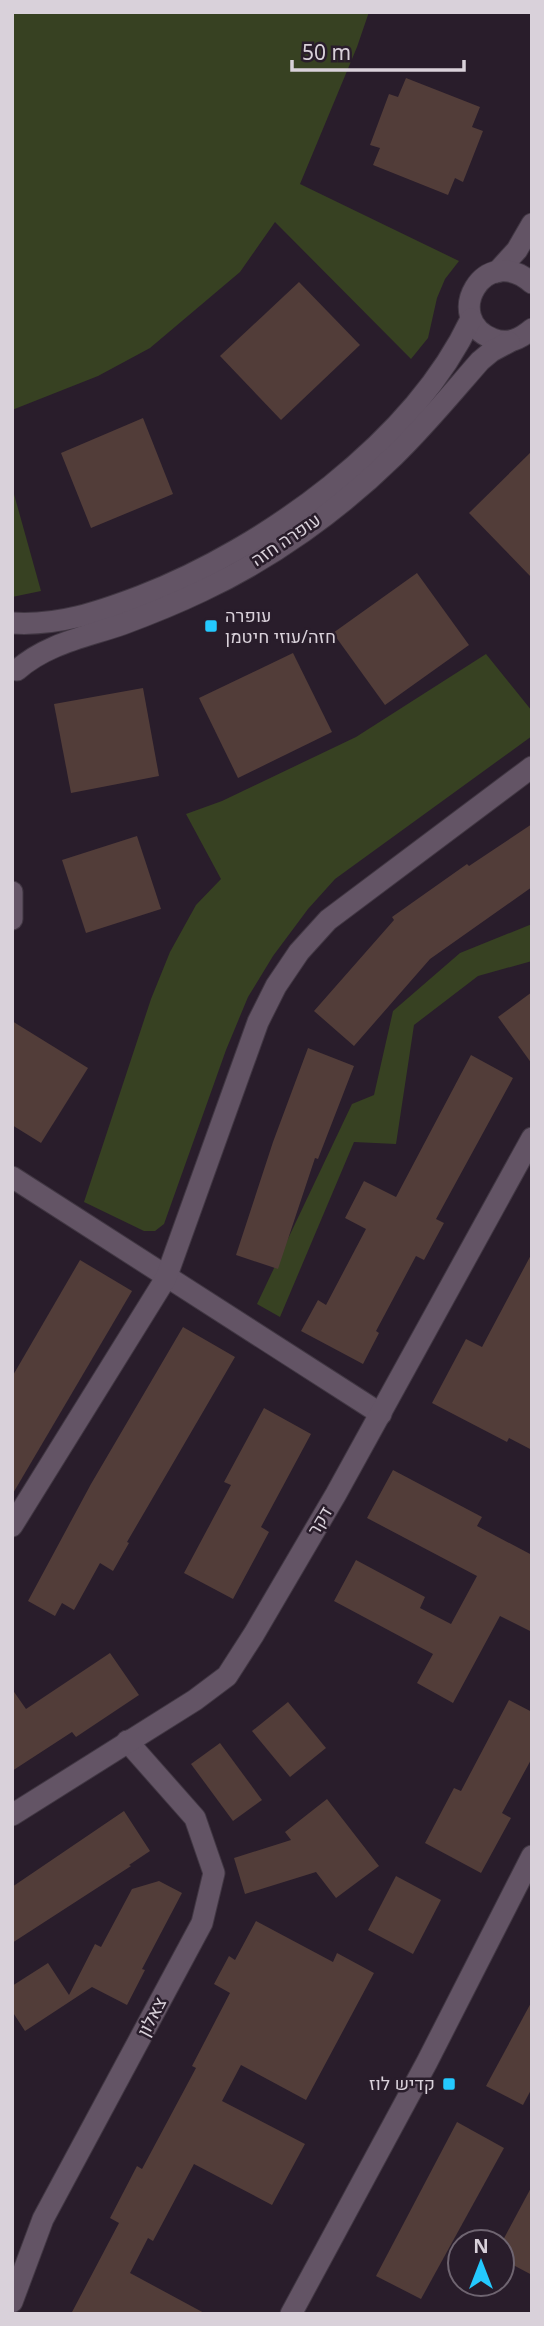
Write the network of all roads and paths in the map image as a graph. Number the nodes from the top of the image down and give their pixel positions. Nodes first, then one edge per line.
1 (532, 224) edge
2 (496, 272) junction
3 (532, 284) edge
4 (471, 319) junction
5 (524, 337) edge
6 (12, 623) edge
7 (15, 673) edge
8 (532, 767) edge
9 (12, 892) edge
10 (12, 919) edge
11 (532, 1138) edge
12 (12, 1177) edge
13 (166, 1278) junction
14 (381, 1414) junction
15 (12, 1526) edge
16 (127, 1741) junction
17 (12, 1815) edge
18 (532, 1856) edge
19 (12, 2302) edge
20 (291, 2314) edge

1 - 2 street
2 - 3 street
2 - 4 street
4 - 5 street
4 - 6 street, עופרה חזה
5 - 7 street, עופרה חזה
6 - 7 street
8 - 13 street
9 - 10 street
11 - 14 street, דקר
12 - 13 street
13 - 14 street
13 - 15 street
14 - 16 street, דקר
16 - 17 street, דקר
16 - 19 street, צאלון
18 - 20 street

